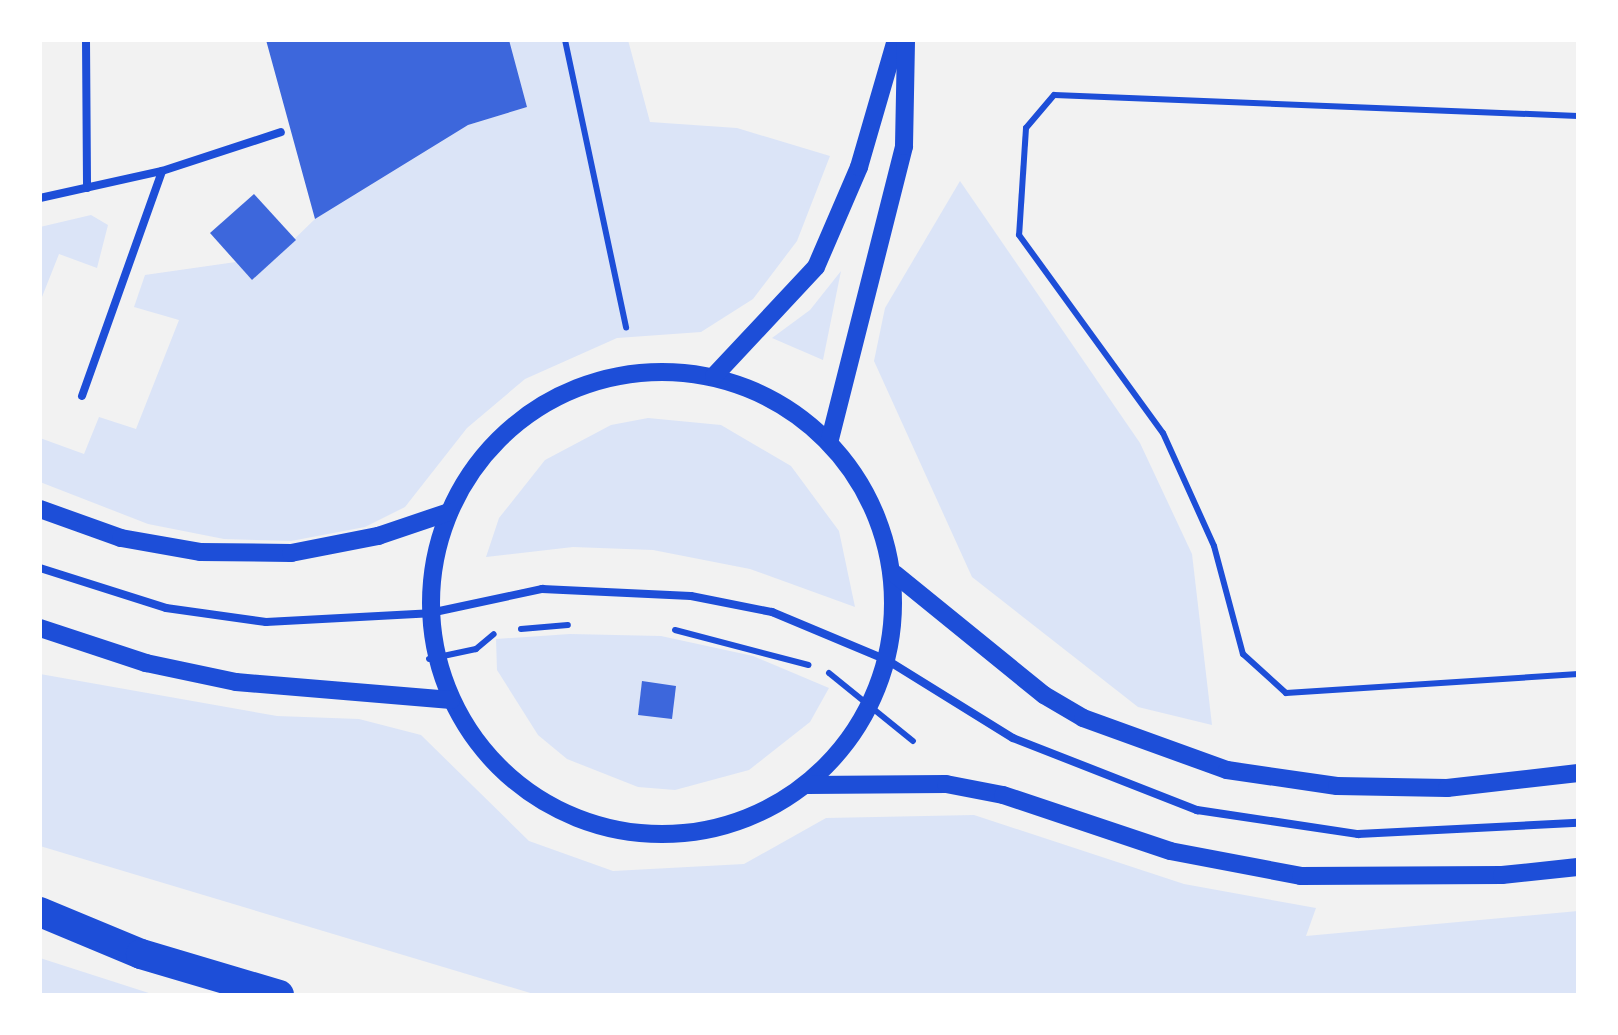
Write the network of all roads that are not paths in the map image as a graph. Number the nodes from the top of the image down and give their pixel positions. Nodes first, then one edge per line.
1 (86, 40) edge
2 (896, 40) edge
3 (906, 40) edge
4 (280, 132) dead end
5 (162, 170) junction
6 (86, 188) junction
7 (40, 198) edge
8 (714, 376) junction
9 (82, 396) dead end
10 (829, 443) junction
11 (40, 509) edge
12 (449, 512) junction
13 (40, 568) edge
14 (895, 574) junction
15 (430, 614) junction
16 (40, 628) edge
17 (887, 660) junction
18 (451, 700) junction
19 (1578, 773) edge
20 (807, 786) junction
21 (1578, 823) edge
22 (1578, 867) edge
23 (40, 912) edge
24 (280, 995) edge

1 - 6 lane
2 - 8 street
3 - 10 street
4 - 5 lane
5 - 6 lane
5 - 9 lane
6 - 7 lane
8 - 10 street
8 - 12 street
10 - 14 street
11 - 12 street
12 - 15 street
13 - 15 lane
14 - 17 street
14 - 19 street
15 - 17 lane
15 - 18 street
16 - 18 street
17 - 20 street
17 - 21 lane
18 - 20 street
20 - 22 street
23 - 24 highway

